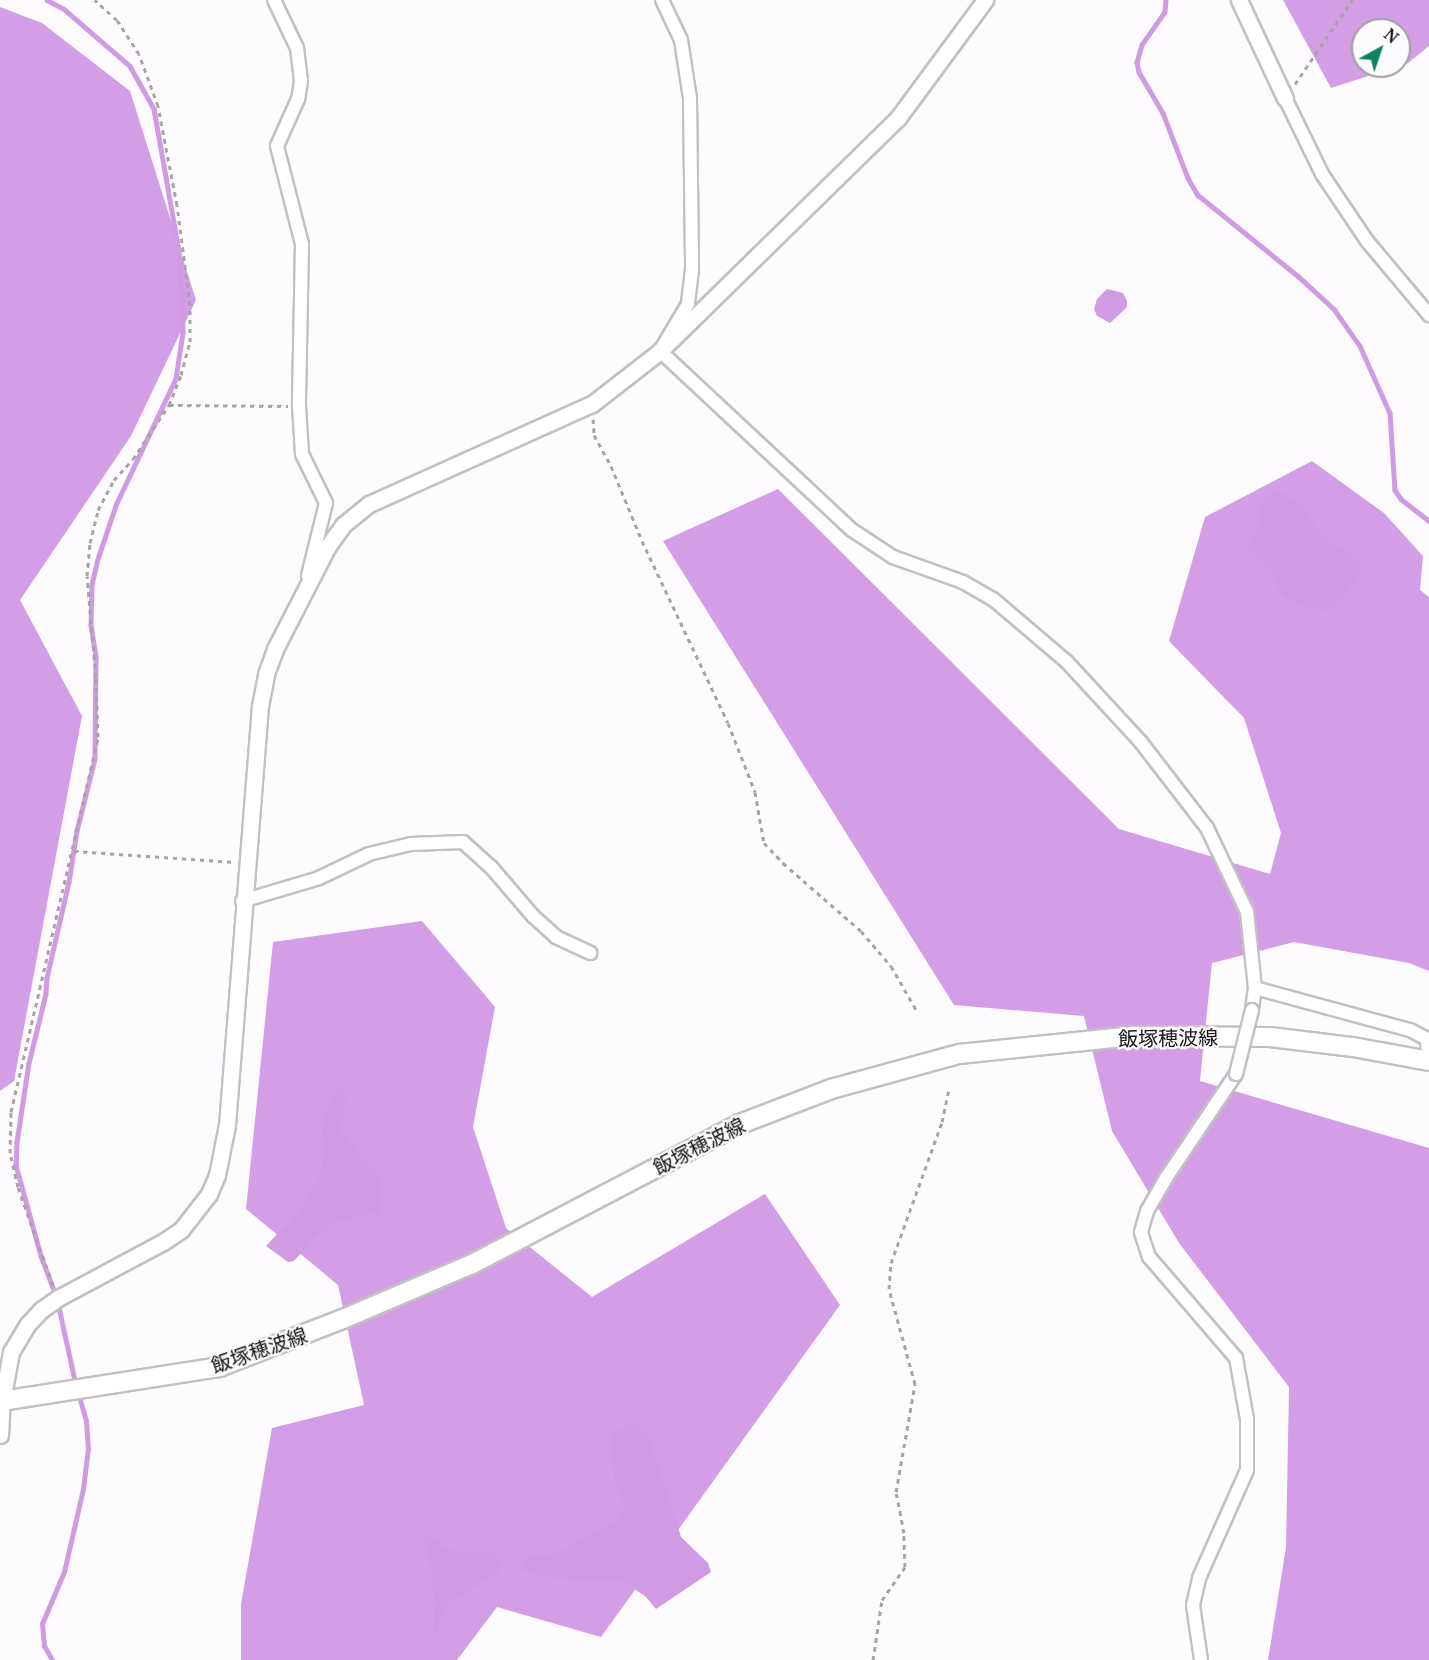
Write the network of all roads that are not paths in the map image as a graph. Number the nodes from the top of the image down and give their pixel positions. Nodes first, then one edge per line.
1 (274, 0) edge
2 (662, 0) edge
3 (985, 0) edge
4 (1239, 0) edge
5 (1285, 98) joint
6 (1429, 315) edge
7 (660, 351) junction
8 (304, 591) junction
9 (242, 901) junction
10 (590, 953) dead end
11 (1255, 988) junction
12 (1428, 1061) edge
13 (2, 1401) junction
14 (0, 1435) edge
15 (1201, 1660) edge

1 - 8 street
2 - 7 street
3 - 7 street
4 - 5 street
5 - 6 street
7 - 8 street
7 - 11 street
8 - 9 street
9 - 10 street
9 - 13 street
11 - 12 street
11 - 15 street, bridge
12 - 13 main road, 飯塚穂波線
13 - 14 street

